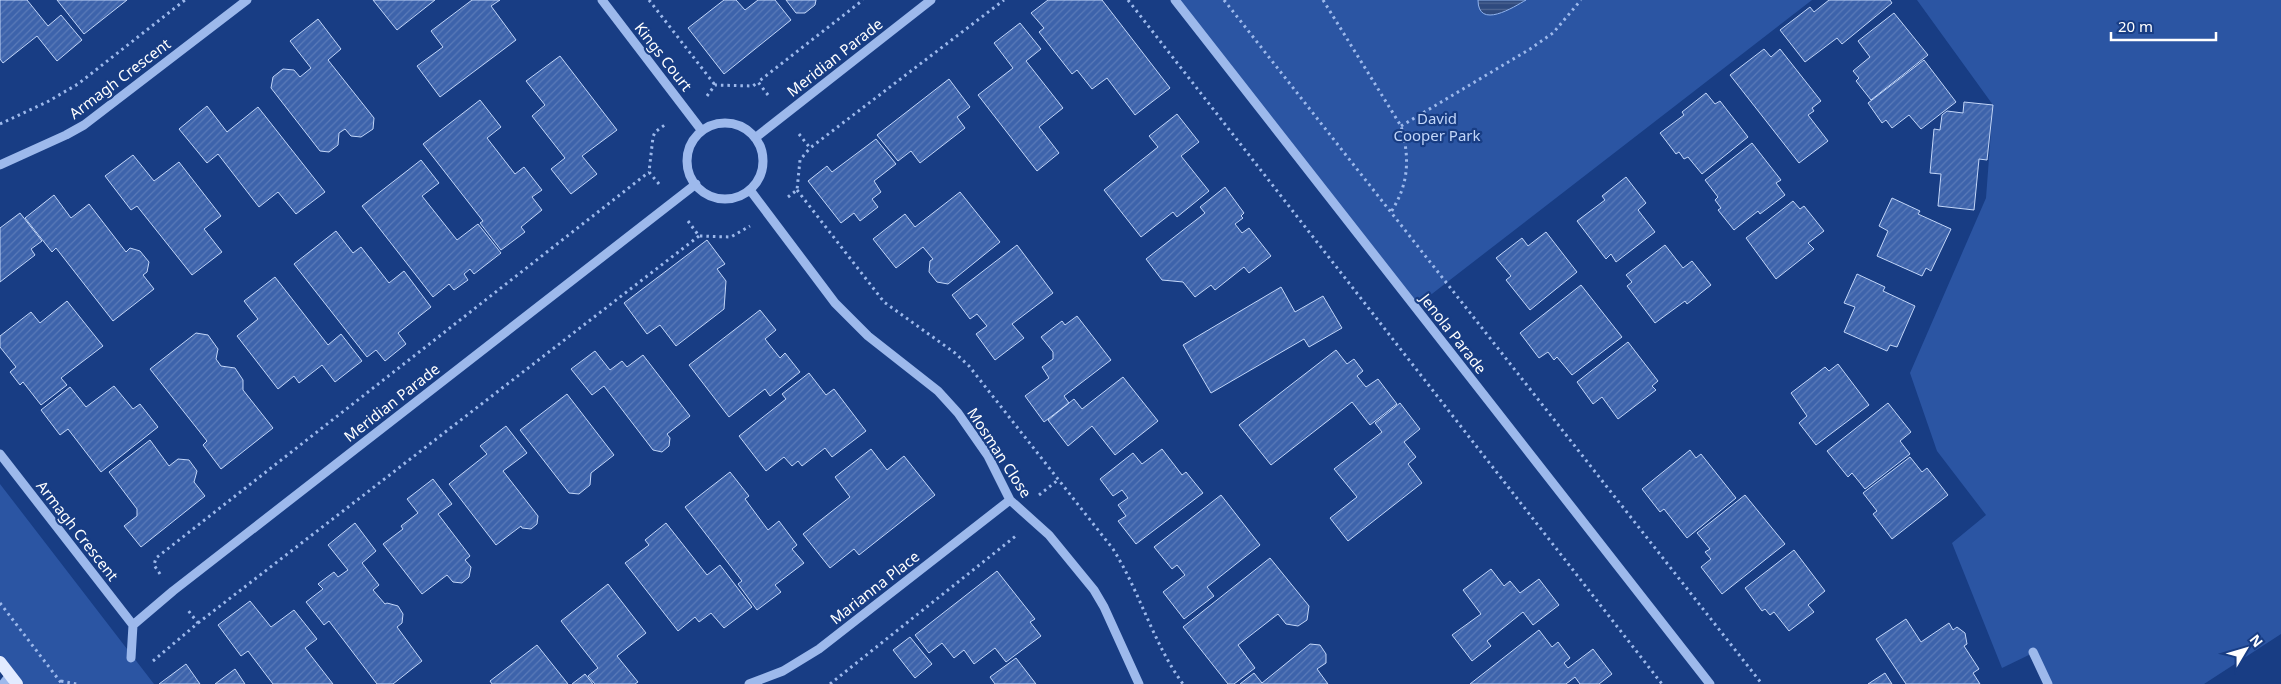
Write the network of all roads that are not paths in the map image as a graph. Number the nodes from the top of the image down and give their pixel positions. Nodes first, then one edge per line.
1 (247, 0) edge
2 (602, 0) edge
3 (931, 0) edge
4 (1175, 0) edge
5 (702, 131) junction
6 (755, 138) junction
7 (0, 165) edge
8 (696, 184) junction
9 (750, 190) junction
10 (0, 454) edge
11 (1010, 500) junction
12 (133, 625) junction
13 (2034, 652) dead end
14 (131, 658) dead end
15 (0, 662) edge
16 (7, 680) edge
17 (749, 684) edge
18 (1139, 684) edge
19 (1710, 684) edge
20 (2048, 684) edge

1 - 7 street, Armagh Crescent
2 - 5 street, Kings Court
3 - 6 street, Meridian Parade
4 - 19 street, Jenola Parade
5 - 6 street
5 - 8 street
6 - 9 street
8 - 9 street
8 - 12 street, Meridian Parade
9 - 11 street, Mosman Close
10 - 12 street, Armagh Crescent
11 - 17 street, Marianna Place
11 - 18 street, Mosman Close
12 - 14 street
13 - 20 street
15 - 16 main road

